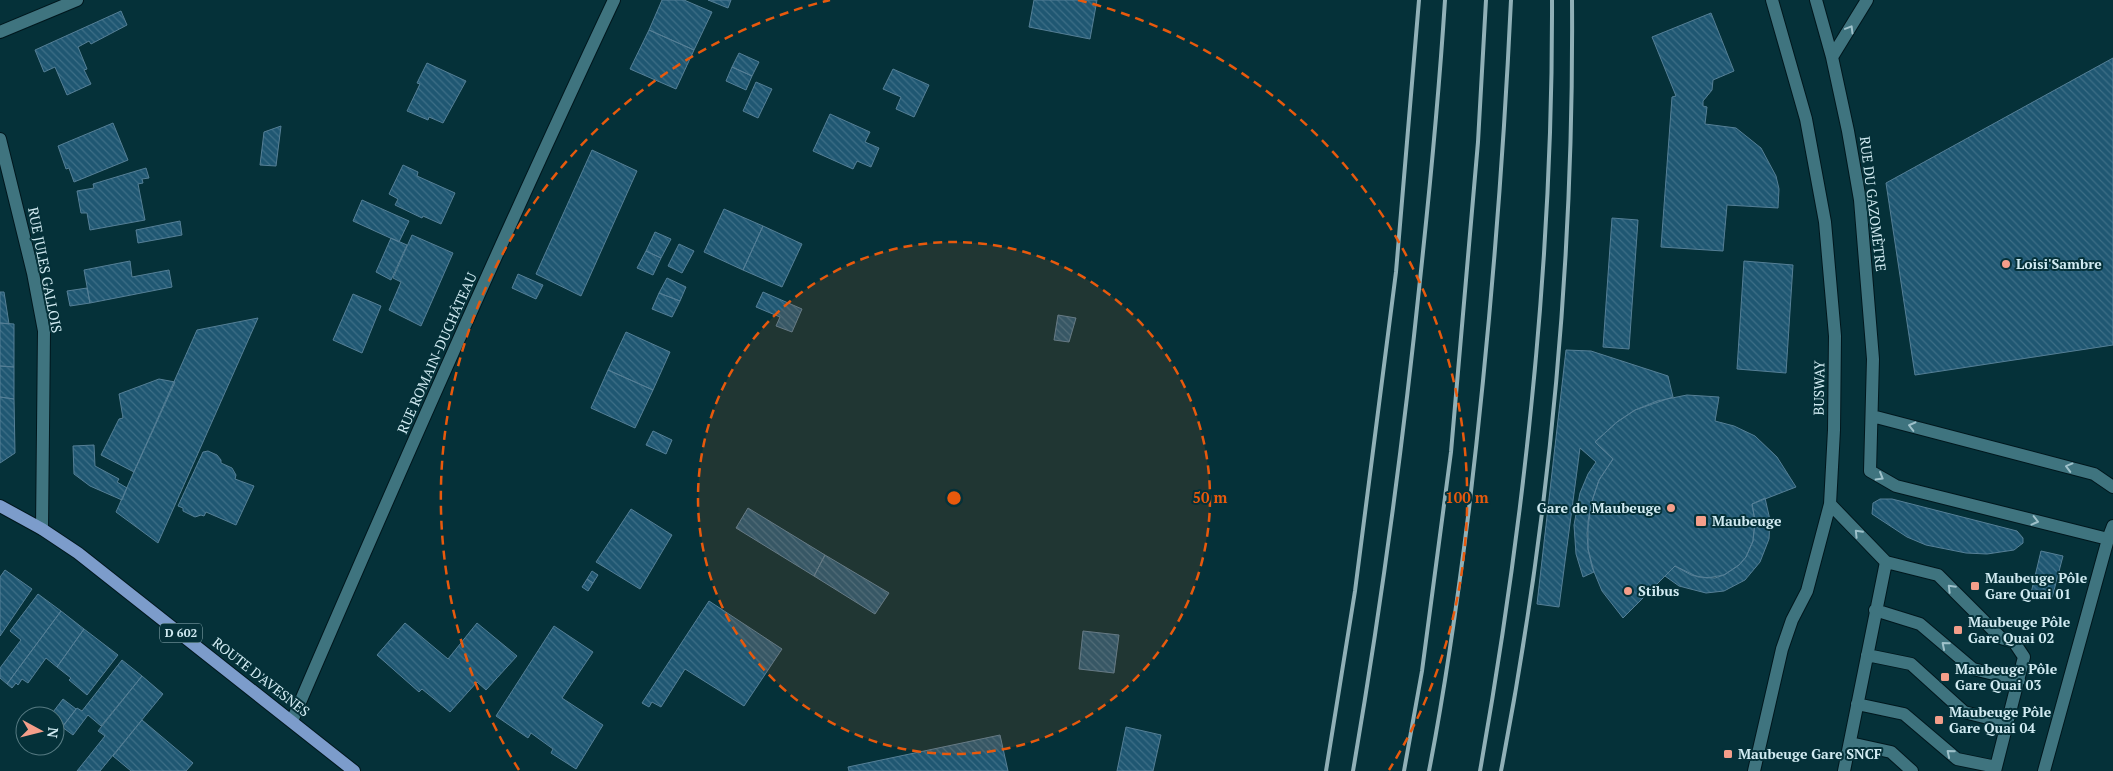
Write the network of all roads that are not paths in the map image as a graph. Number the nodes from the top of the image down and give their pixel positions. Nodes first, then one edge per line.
1 (77, 0) edge
2 (614, 0) edge
3 (1772, 0) edge
4 (1816, 0) edge
5 (1867, 0) edge
6 (0, 32) edge
7 (1832, 57) junction
8 (0, 139) edge
9 (1872, 416) junction
10 (2113, 487) edge
11 (1830, 504) junction
12 (0, 506) edge
13 (2113, 526) edge
14 (42, 529) junction
15 (2108, 539) junction
16 (1886, 562) junction
17 (1875, 610) junction
18 (1868, 655) junction
19 (2019, 680) junction
20 (1858, 704) junction
21 (292, 721) junction
22 (2008, 724) junction
23 (1850, 743) junction
24 (1996, 769) edge
25 (354, 771) edge
26 (1754, 771) edge
27 (1844, 771) edge
28 (1912, 771) edge
29 (2044, 771) edge

1 - 6 street
2 - 21 street, RUE ROMAIN-DUCHÂTEAU
3 - 11 street, BUSWAY
4 - 7 street, RUE DU GAZOMÈTRE
7 -> 5 street
7 - 9 street, RUE DU GAZOMÈTRE
8 - 14 street, RUE JULES GALLOIS
10 -> 9 street
9 -> 15 street, RUE DU GAZOMÈTRE
16 -> 11 street
11 - 26 street, BUSWAY
12 - 14 main road, ROUTE D'AVESNES / D 602
13 - 15 street
14 - 21 main road, ROUTE D'AVESNES / D 602
15 - 29 street
16 - 17 street
19 -> 16 street
17 - 18 street
19 -> 17 street
18 - 20 street
18 - 22 street
19 - 22 street
20 - 23 street
24 -> 20 street
21 - 25 main road, ROUTE D'AVESNES / D 602
22 - 24 street
23 - 27 street
23 - 28 street

